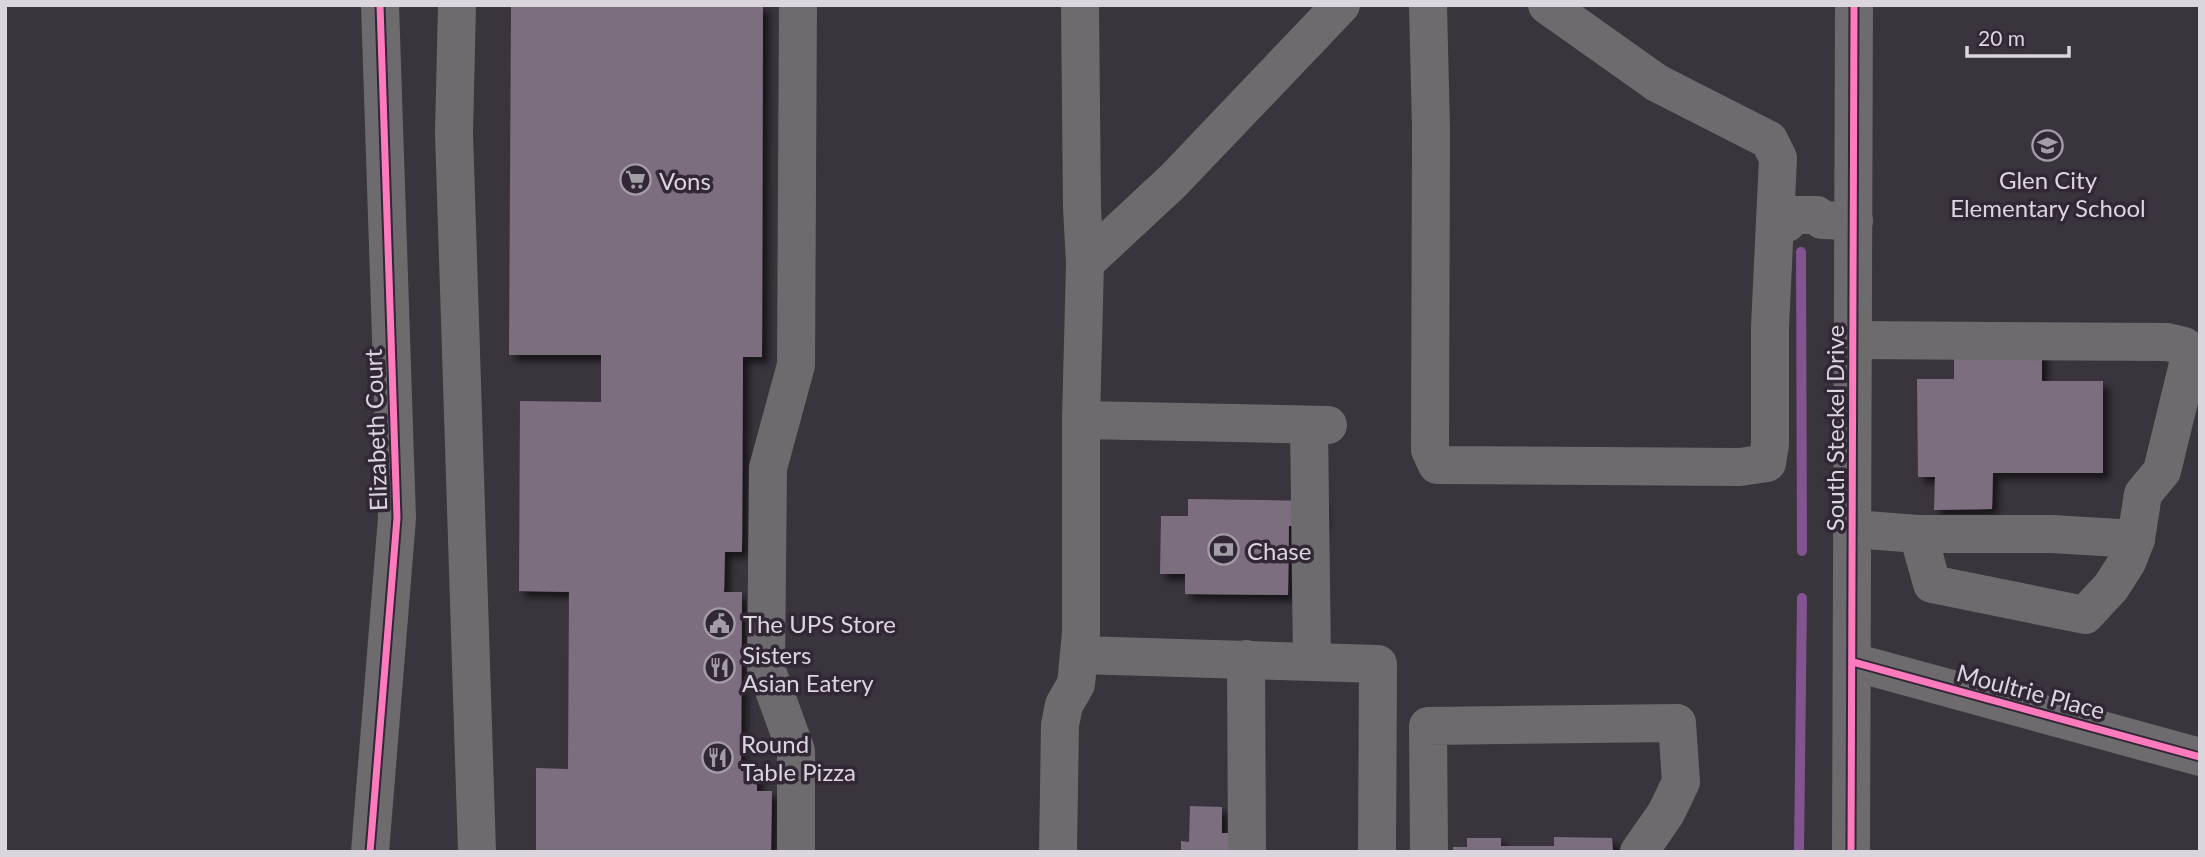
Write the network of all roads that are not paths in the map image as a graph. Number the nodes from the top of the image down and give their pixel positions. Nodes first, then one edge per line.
1 (380, 5) edge
2 (457, 5) edge
3 (798, 5) edge
4 (1080, 5) edge
5 (1341, 5) edge
6 (1428, 5) edge
7 (1547, 5) edge
8 (1854, 5) edge
9 (1810, 222) junction
10 (1085, 263) junction
11 (1854, 340) junction
12 (1081, 421) junction
13 (1853, 529) junction
14 (1918, 534) junction
15 (2136, 539) junction
16 (1080, 655) junction
17 (1246, 659) junction
18 (1312, 661) junction
19 (1853, 662) junction
20 (2200, 757) edge
21 (370, 852) edge
22 (477, 852) edge
23 (796, 852) edge
24 (1058, 852) edge
25 (1248, 852) edge
26 (1377, 852) edge
27 (1429, 852) edge
28 (1639, 852) edge
29 (1851, 852) edge

1 - 21 street, Elizabeth Court
2 - 22 street
3 - 23 street
4 - 10 street
5 - 10 street
6 - 9 street
7 - 9 street
8 - 9 street, South Steckel Drive
9 - 11 street, South Steckel Drive
10 - 12 street
11 - 13 street, South Steckel Drive
11 - 15 street
12 - 16 street
12 - 18 street
13 - 14 street
13 - 19 street, South Steckel Drive
14 - 15 street
14 - 15 street
16 - 17 street
16 - 24 street
17 - 18 street
17 - 25 street
18 - 26 street
19 - 20 street, Moultrie Place
19 - 29 street, South Steckel Drive
27 - 28 street

